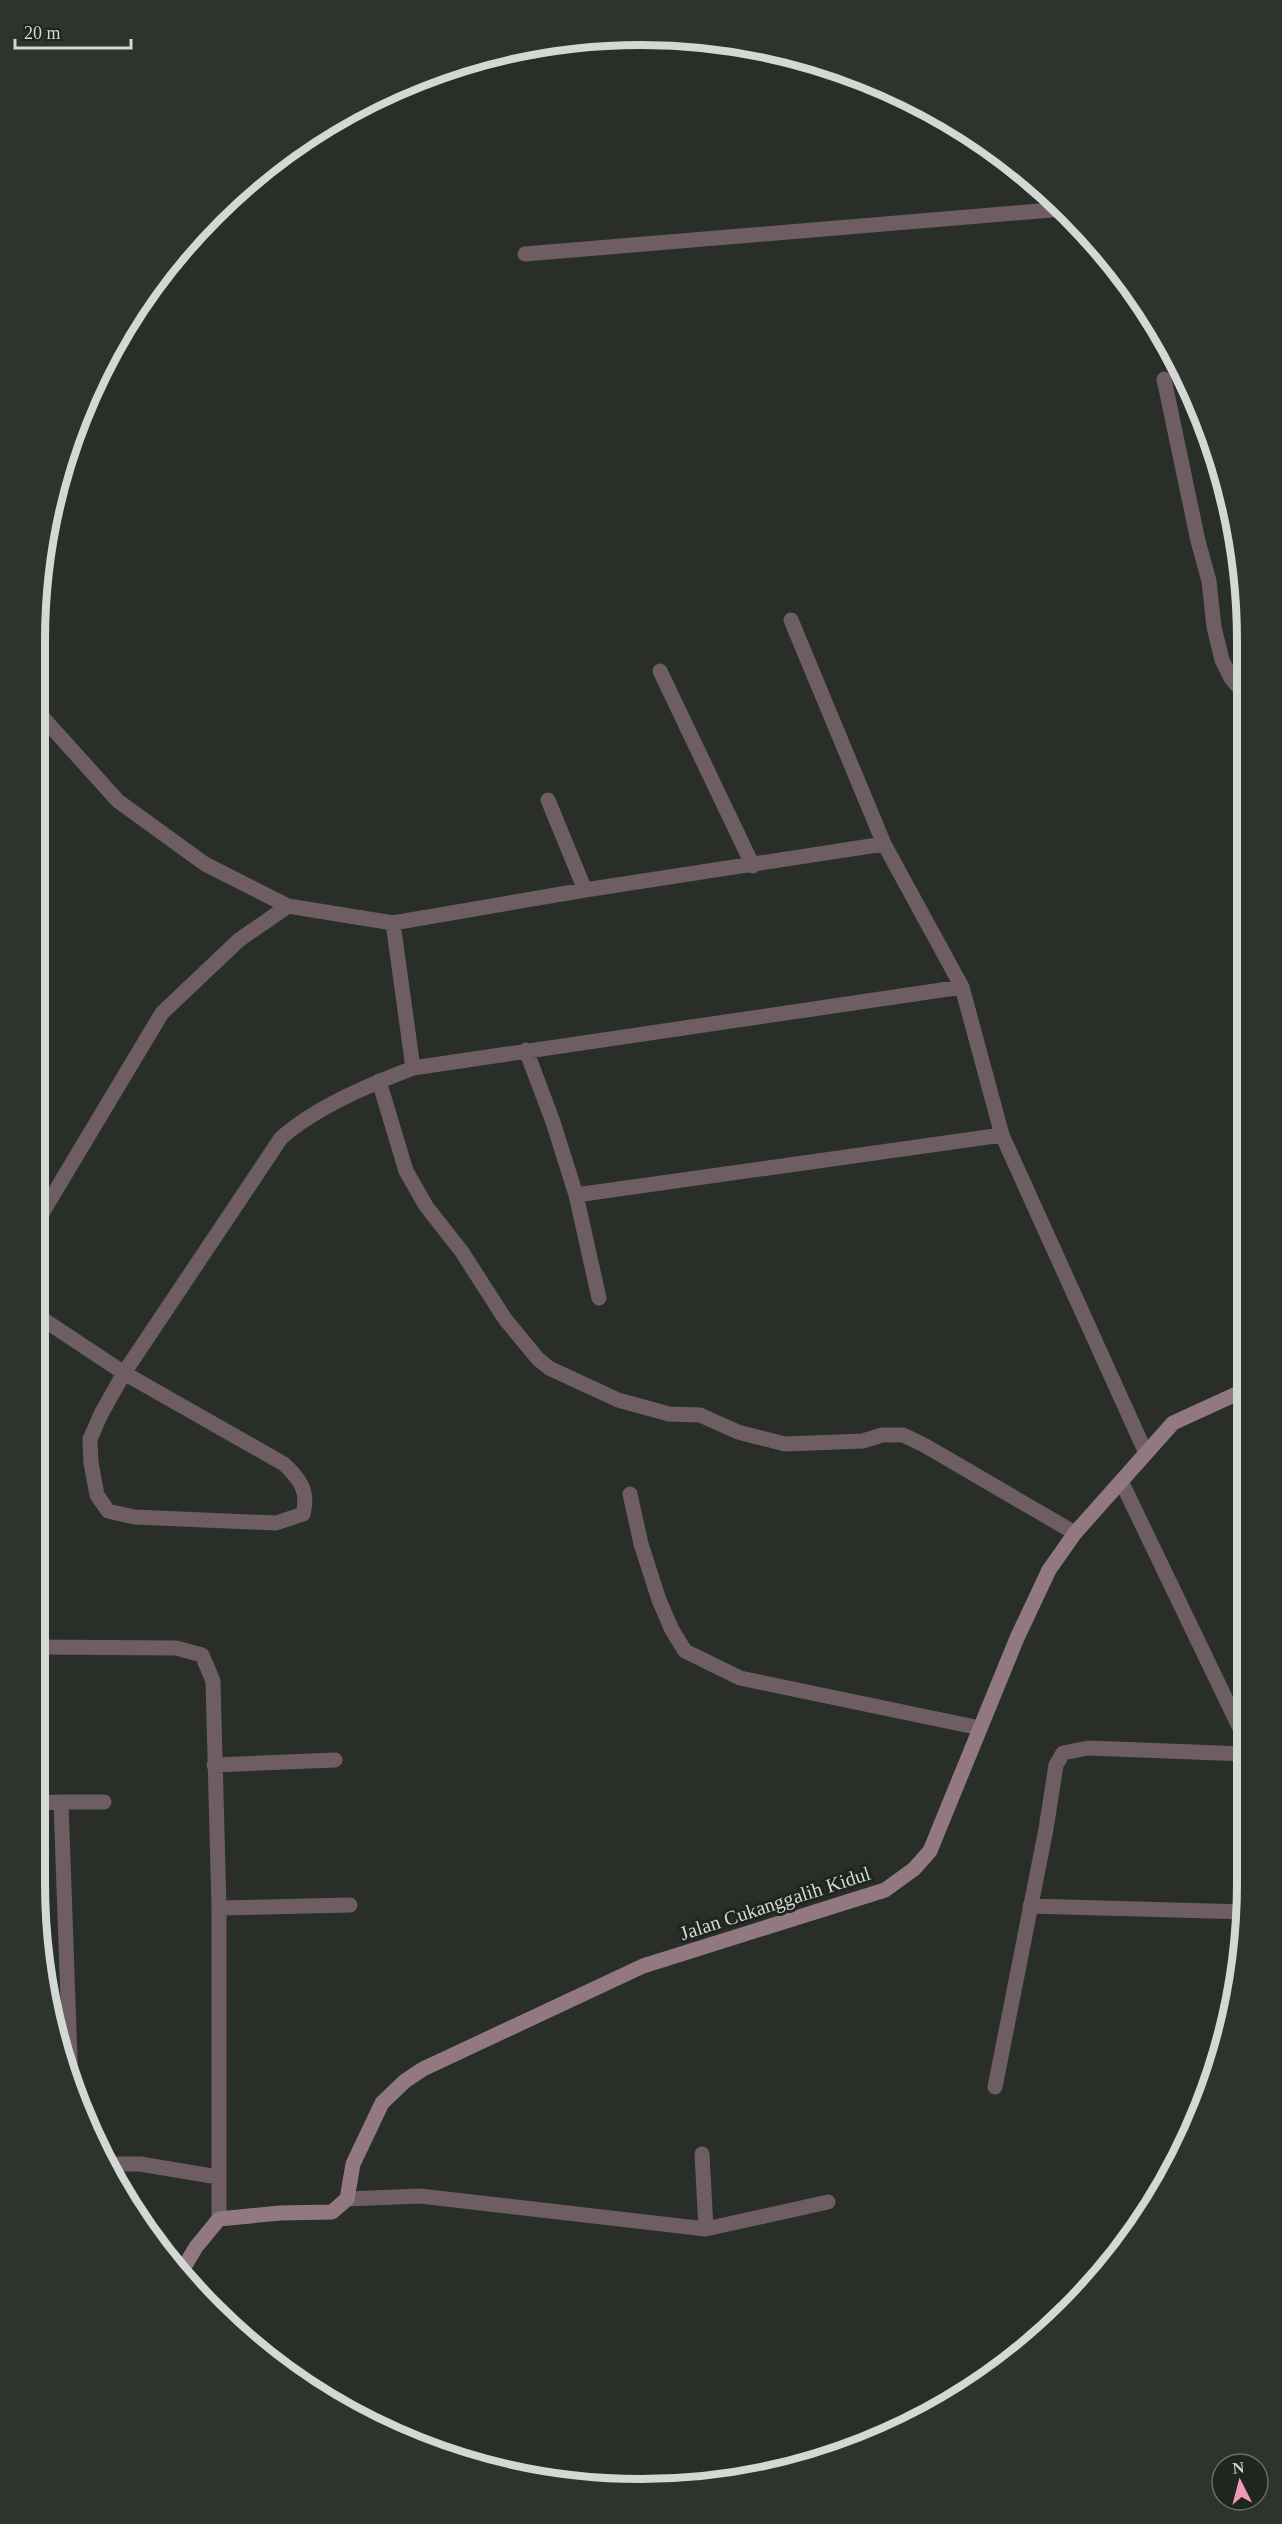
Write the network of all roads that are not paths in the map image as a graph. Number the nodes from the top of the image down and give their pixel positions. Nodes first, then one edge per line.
1 (1051, 209) edge
2 (525, 254) dead end
3 (1164, 379) dead end
4 (791, 620) dead end
5 (660, 671) dead end
6 (1237, 685) edge
7 (45, 720) edge
8 (548, 800) dead end
9 (884, 844) junction
10 (753, 866) junction
11 (585, 890) junction
12 (288, 906) junction
13 (393, 923) junction
14 (962, 987) junction
15 (526, 1050) junction
16 (413, 1068) junction
17 (379, 1081) junction
18 (1002, 1135) junction
19 (576, 1195) junction
20 (45, 1208) edge
21 (599, 1298) dead end
22 (45, 1321) edge
23 (124, 1372) junction
24 (1237, 1394) edge
25 (1145, 1451) junction
26 (1122, 1483) junction
27 (630, 1494) dead end
28 (1075, 1533) junction
29 (45, 1647) edge
30 (1237, 1722) edge
31 (980, 1728) junction
32 (1237, 1754) edge
33 (335, 1760) dead end
34 (214, 1765) junction
35 (104, 1802) dead end
36 (45, 1803) edge
37 (61, 1803) junction
38 (350, 1905) dead end
39 (1030, 1906) junction
40 (219, 1908) junction
41 (1236, 1912) edge
42 (70, 2052) edge
43 (995, 2087) dead end
44 (702, 2154) dead end
45 (116, 2164) edge
46 (218, 2177) junction
47 (347, 2199) junction
48 (828, 2202) dead end
49 (219, 2219) junction
50 (706, 2229) junction
51 (185, 2266) edge

1 - 2 street
3 - 6 street
4 - 9 street
5 - 10 street
7 - 12 street
8 - 11 street
9 - 10 street
9 - 14 street
10 - 11 street
11 - 13 street
12 - 13 street
12 - 20 street
13 - 16 street
14 - 15 street
14 - 18 street
15 - 16 street
15 - 19 street
16 - 17 street
17 - 23 street
17 - 28 street
18 - 19 street
18 - 25 street
19 - 21 street
22 - 23 street
23 - 23 street
24 - 25 street, Jalan Cukanggalih Kidul
25 - 26 street, Jalan Cukanggalih Kidul
26 - 28 street, Jalan Cukanggalih Kidul
26 - 30 street
27 - 31 street
28 - 31 street, Jalan Cukanggalih Kidul
29 - 34 street
31 - 47 street, Jalan Cukanggalih Kidul
32 - 39 street
33 - 34 street
34 - 40 street
35 - 37 street
36 - 37 street
37 - 42 street
38 - 40 street
39 - 41 street
39 - 43 street
40 - 46 street
44 - 50 street
45 - 46 street
46 - 49 street
47 - 49 street
47 - 50 street
48 - 50 street
49 - 51 street

